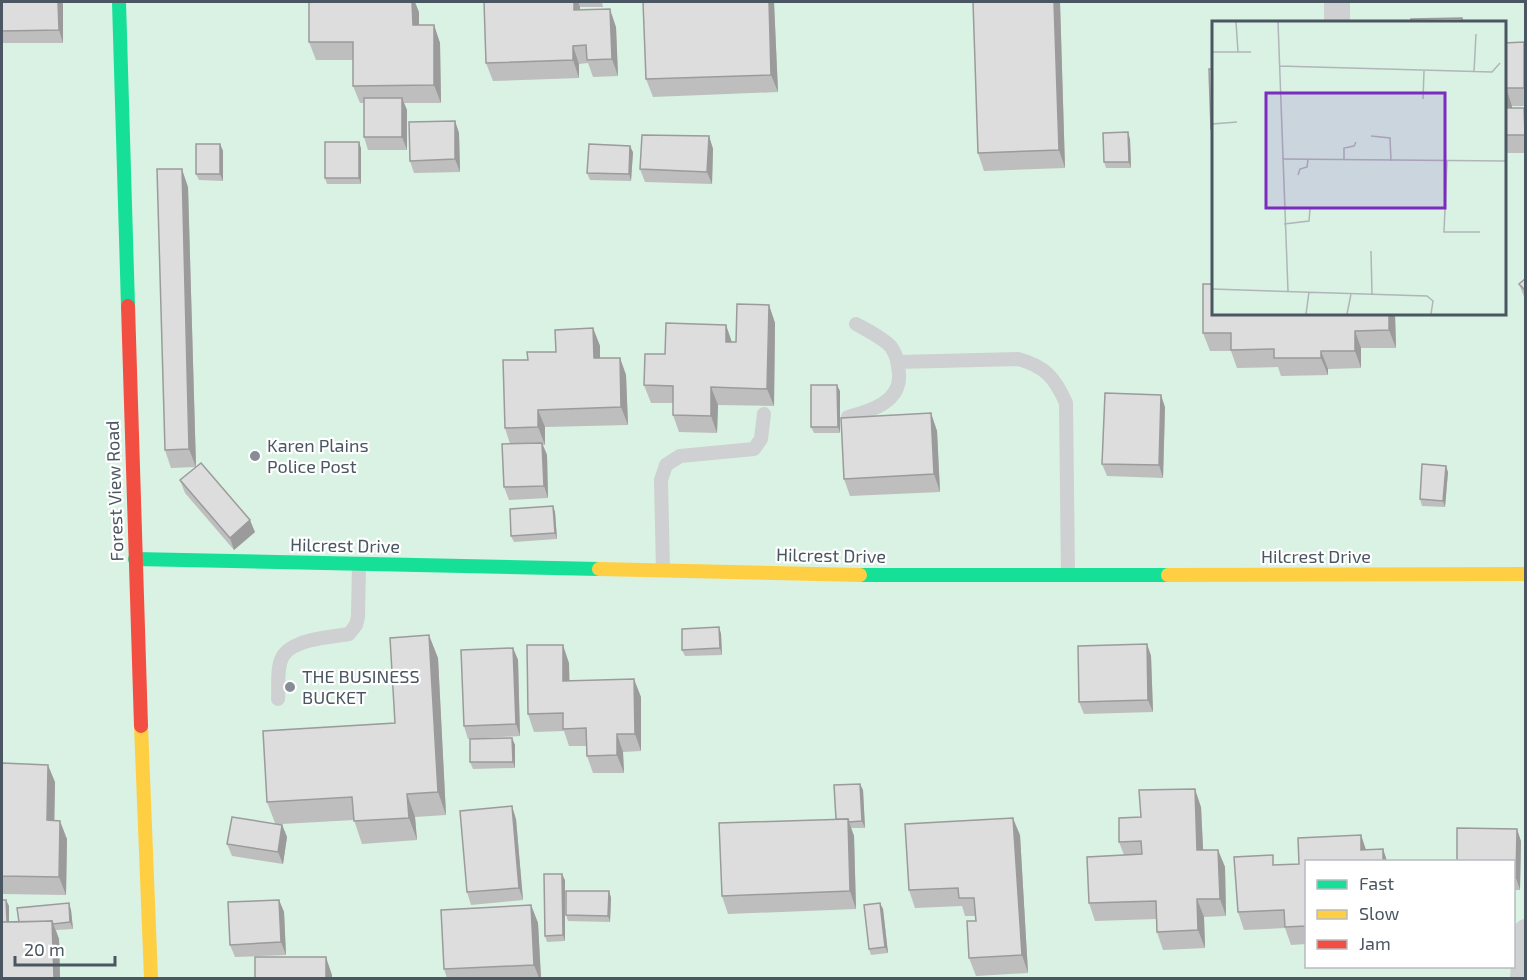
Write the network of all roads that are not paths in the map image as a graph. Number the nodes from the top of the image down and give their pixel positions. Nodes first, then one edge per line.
1 (119, 2) edge
2 (1338, 2) edge
3 (1337, 21) edge
4 (856, 324) dead end
5 (898, 362) junction
6 (764, 414) edge
7 (848, 417) edge
8 (135, 559) junction
9 (359, 564) junction
10 (663, 570) junction
11 (1526, 574) edge
12 (1068, 575) junction
13 (278, 699) dead end
14 (1526, 932) edge
15 (151, 978) edge
16 (1523, 978) edge

1 - 8 street, Forest View Road
2 - 3 street
4 - 5 lane
5 - 7 lane
5 - 12 lane
6 - 10 lane
8 - 9 street, Hilcrest Drive
8 - 15 street, Forest View Road
9 - 10 street, Hilcrest Drive
9 - 13 lane
10 - 12 street, Hilcrest Drive
11 - 12 street, Hilcrest Drive
14 - 16 street

